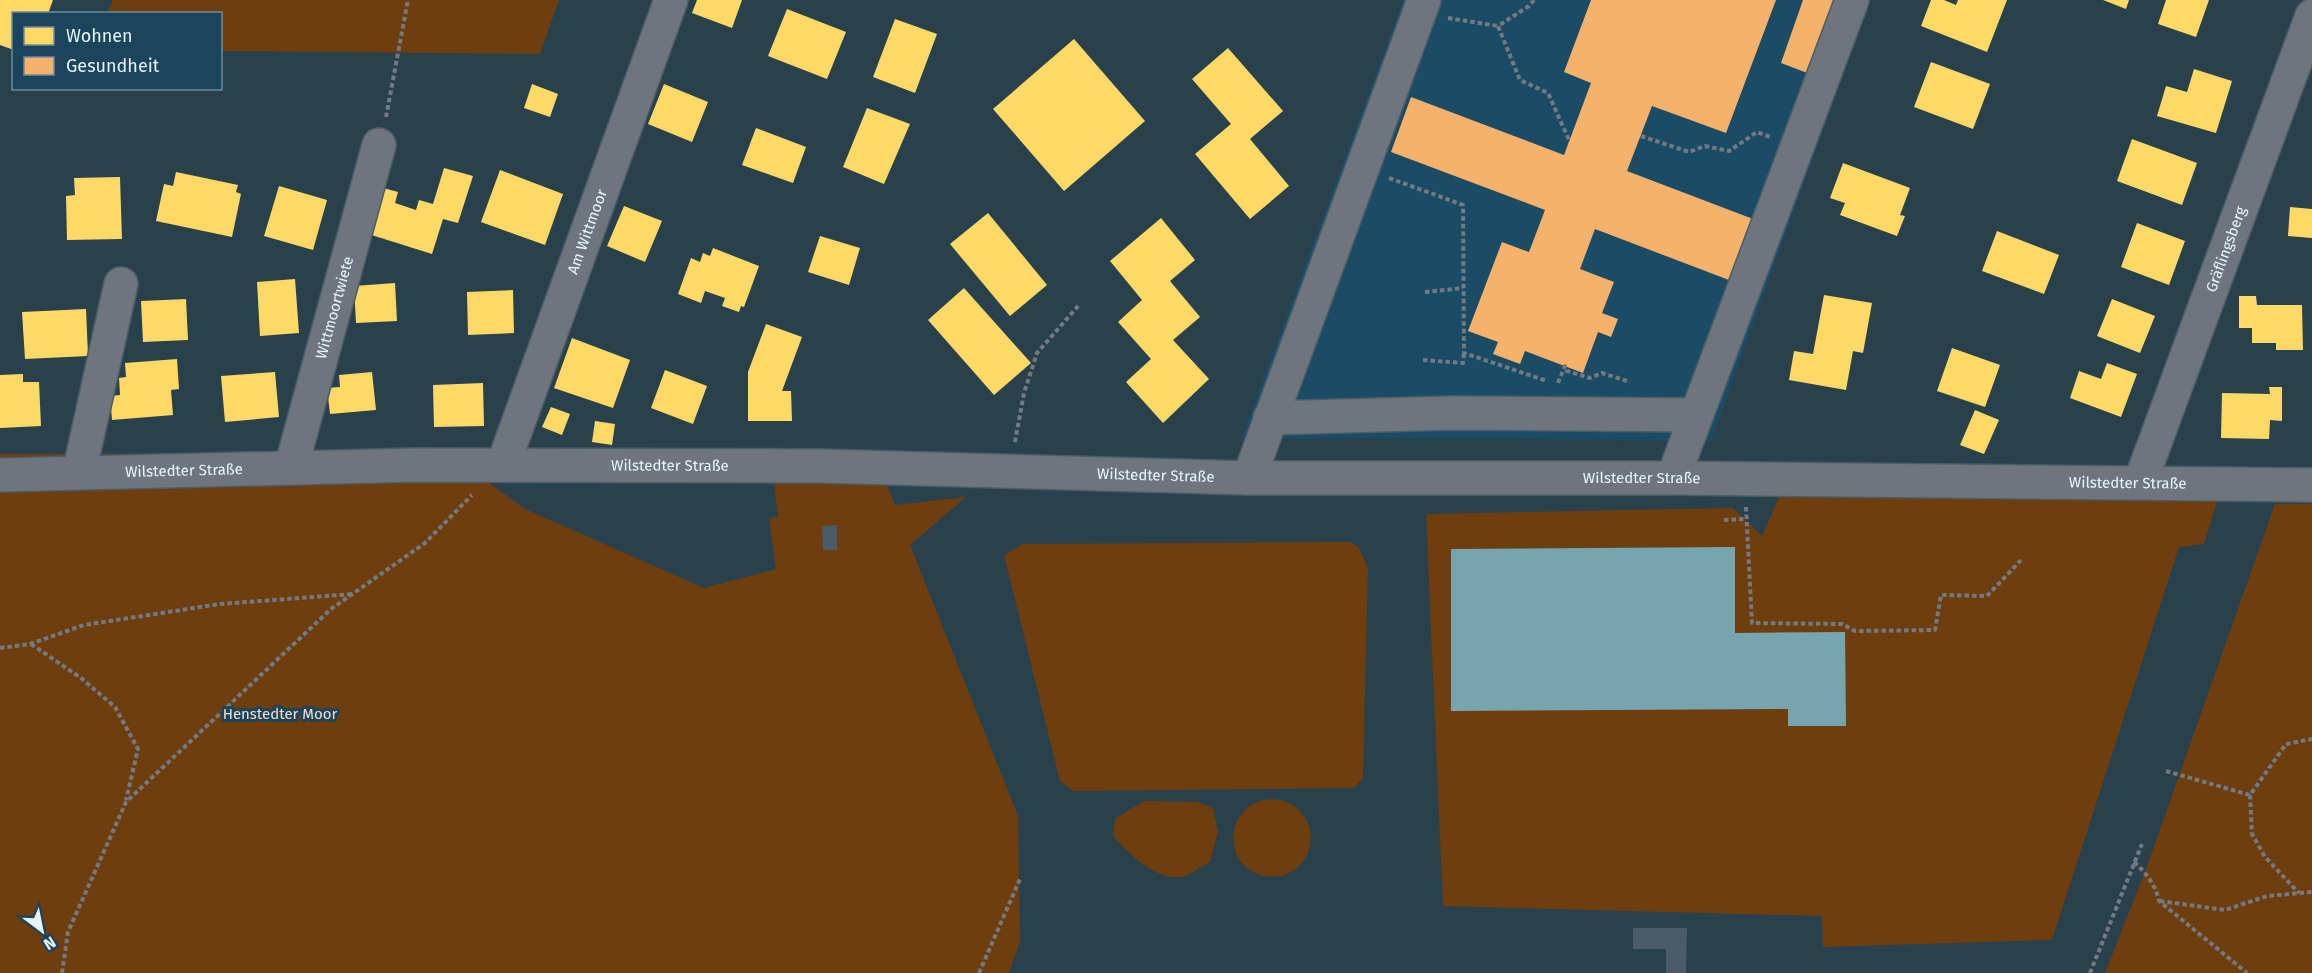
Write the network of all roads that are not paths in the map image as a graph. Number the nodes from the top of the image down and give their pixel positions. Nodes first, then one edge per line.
1 (671, 0) edge
2 (1424, 0) edge
3 (1852, 0) edge
4 (2312, 16) edge
5 (379, 145) road end
6 (121, 284) dead end
7 (1695, 415) junction
8 (1270, 418) junction
9 (503, 465) junction
10 (291, 468) junction
11 (79, 473) junction
12 (0, 475) edge
13 (1249, 478) junction
14 (1673, 478) junction
15 (2140, 483) junction
16 (2312, 485) edge

1 - 9 street, Am Wittmoor
2 - 8 street
3 - 7 street
4 - 15 street, Gräflingsberg
5 - 10 street, Wittmoortwiete
6 - 11 street
7 - 8 street
7 - 14 street
8 - 13 street
9 - 10 street, Wilstedter Straße
9 - 13 street, Wilstedter Straße
10 - 11 street, Wilstedter Straße
11 - 12 street, Wilstedter Straße
13 - 14 street, Wilstedter Straße
14 - 15 street, Wilstedter Straße
15 - 16 street, Wilstedter Straße

